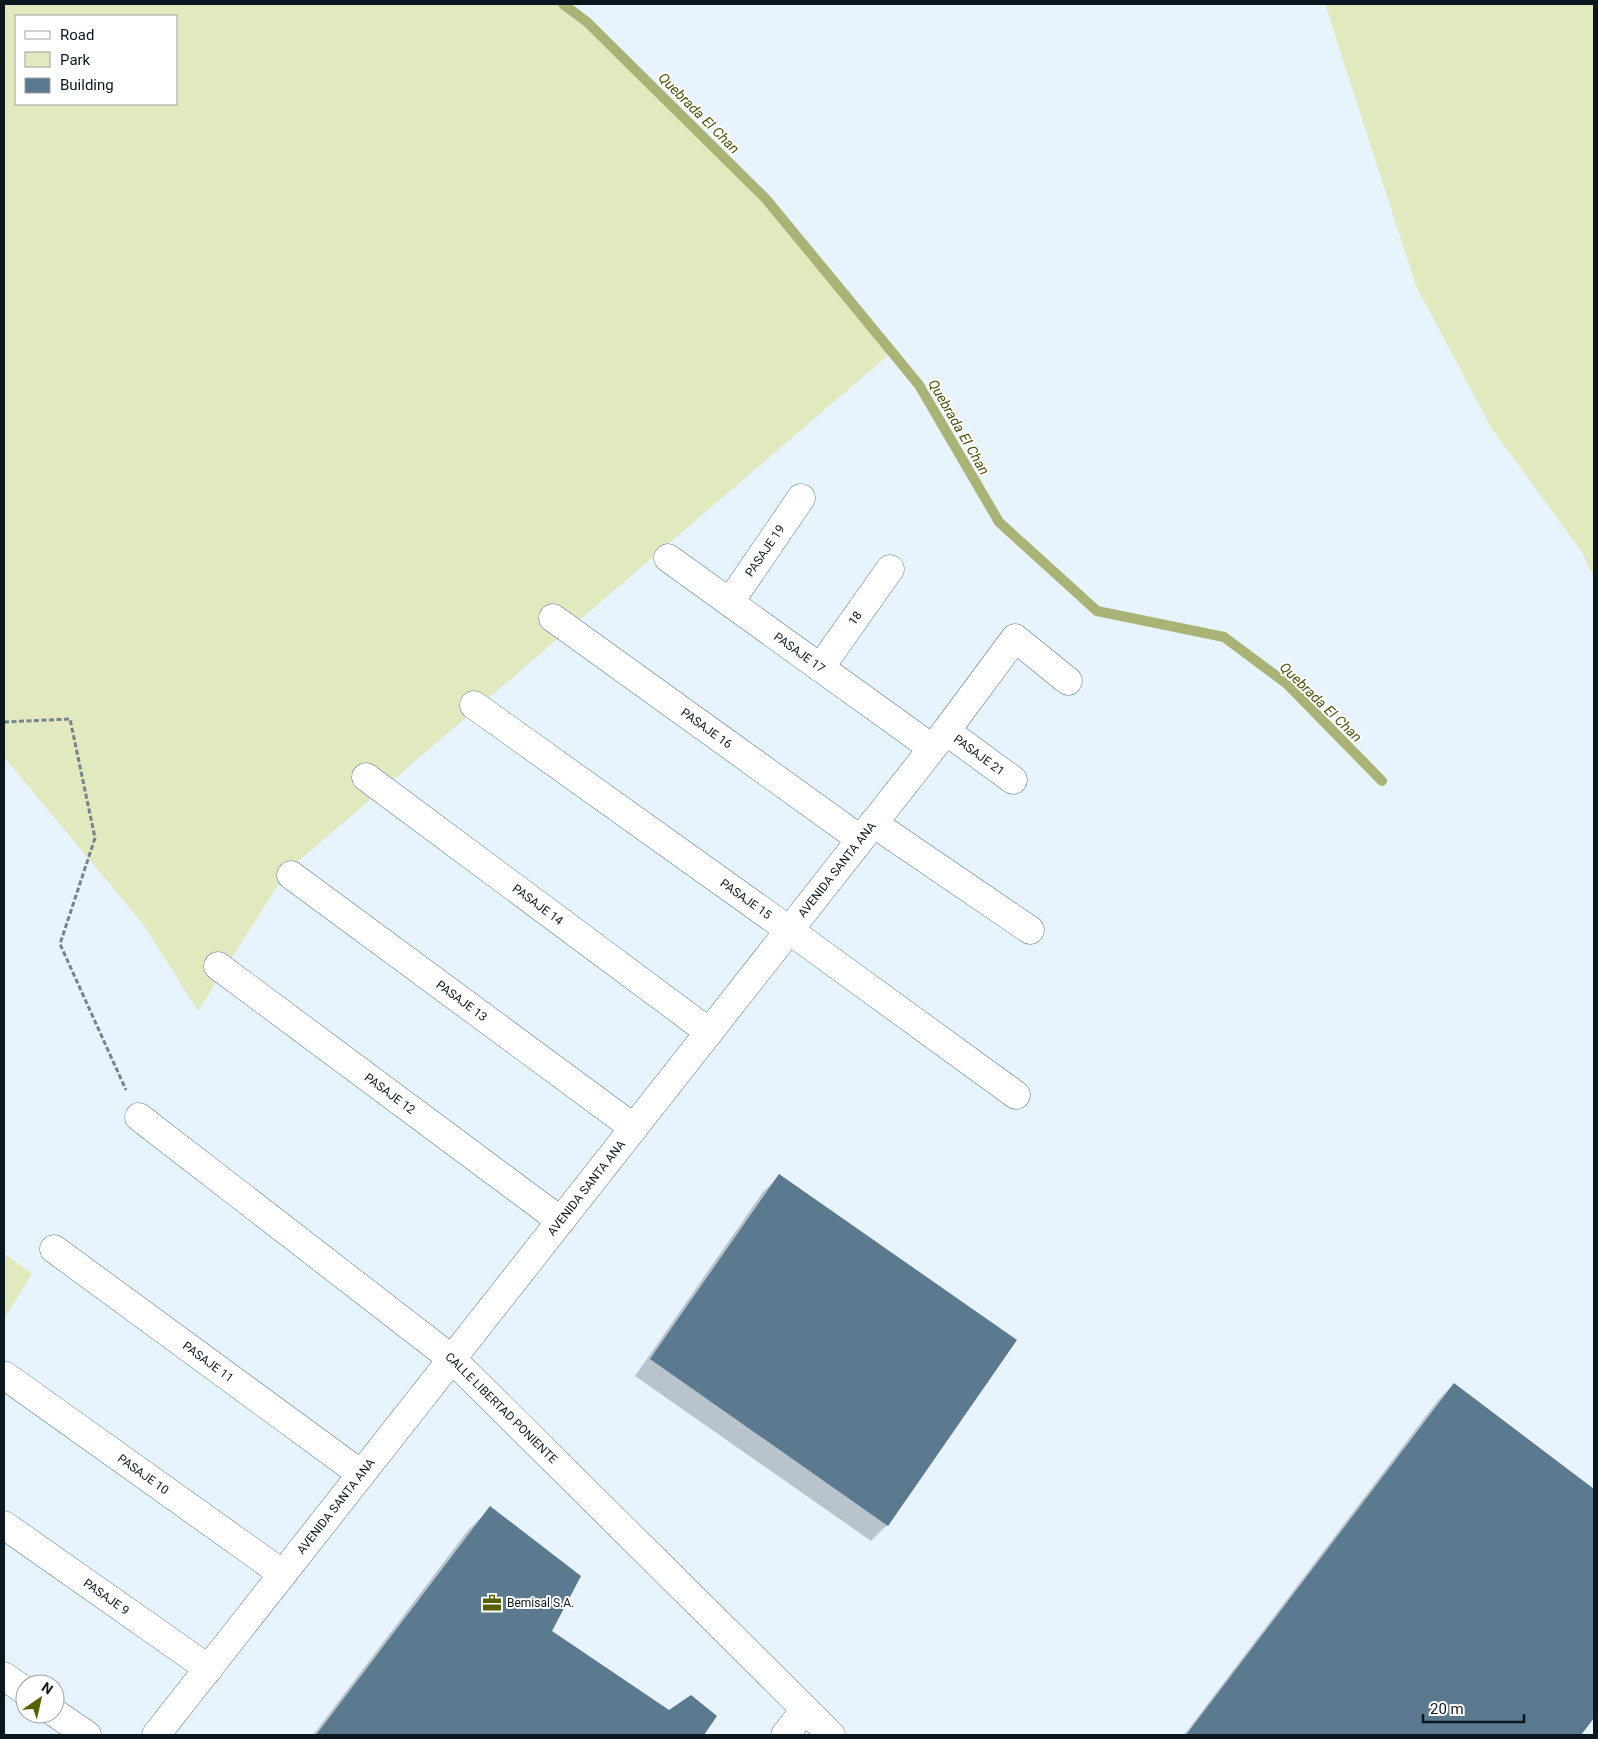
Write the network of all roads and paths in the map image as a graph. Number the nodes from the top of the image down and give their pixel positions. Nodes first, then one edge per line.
1 (801, 498) dead end
2 (668, 558) dead end
3 (890, 569) dead end
4 (730, 602) junction
5 (553, 618) dead end
6 (820, 668) junction
7 (1068, 680) dead end
8 (474, 705) dead end
9 (4, 722) edge
10 (939, 739) junction
11 (366, 778) dead end
12 (1013, 780) dead end
13 (867, 831) junction
14 (291, 875) dead end
15 (789, 930) junction
16 (1030, 930) dead end
17 (218, 966) dead end
18 (709, 1032) junction
19 (1016, 1095) dead end
20 (139, 1117) joint
21 (634, 1128) junction
22 (561, 1221) junction
23 (54, 1249) dead end
24 (452, 1359) junction
25 (4, 1375) edge
26 (361, 1474) junction
27 (4, 1525) edge
28 (283, 1574) junction
29 (209, 1669) junction
30 (4, 1676) edge
31 (15, 1684) edge
32 (804, 1711) junction
33 (65, 1719) edge
34 (87, 1735) edge
35 (156, 1735) edge
36 (785, 1735) edge
37 (831, 1735) edge

1 - 4 street, PASAJE 19
2 - 4 street, PASAJE 17
3 - 6 street, 18
4 - 6 street, PASAJE 17
5 - 13 street, PASAJE 16
6 - 10 street, PASAJE 17
7 - 10 street, AVENIDA SANTA ANA
8 - 15 street, PASAJE 15
9 - 20 path
10 - 12 street, PASAJE 21
10 - 13 street, AVENIDA SANTA ANA
11 - 18 street, PASAJE 14
13 - 15 street, AVENIDA SANTA ANA
13 - 16 street, PASAJE 16
14 - 21 street, PASAJE 13
15 - 18 street, AVENIDA SANTA ANA
15 - 19 street, PASAJE 15
17 - 22 street, PASAJE 12
18 - 21 street, AVENIDA SANTA ANA
20 - 24 street, CALLE LIBERTAD PONIENTE
21 - 22 street, AVENIDA SANTA ANA
22 - 24 street, AVENIDA SANTA ANA
23 - 26 street, PASAJE 11
24 - 26 street, AVENIDA SANTA ANA
24 - 32 street, CALLE LIBERTAD PONIENTE
25 - 28 street, PASAJE 10
26 - 28 street, AVENIDA SANTA ANA
27 - 29 street, PASAJE 9
28 - 29 street, AVENIDA SANTA ANA
29 - 35 street, AVENIDA SANTA ANA
30 - 31 street
32 - 36 street
32 - 37 street, CALLE LIBERTAD PONIENTE
33 - 34 street

